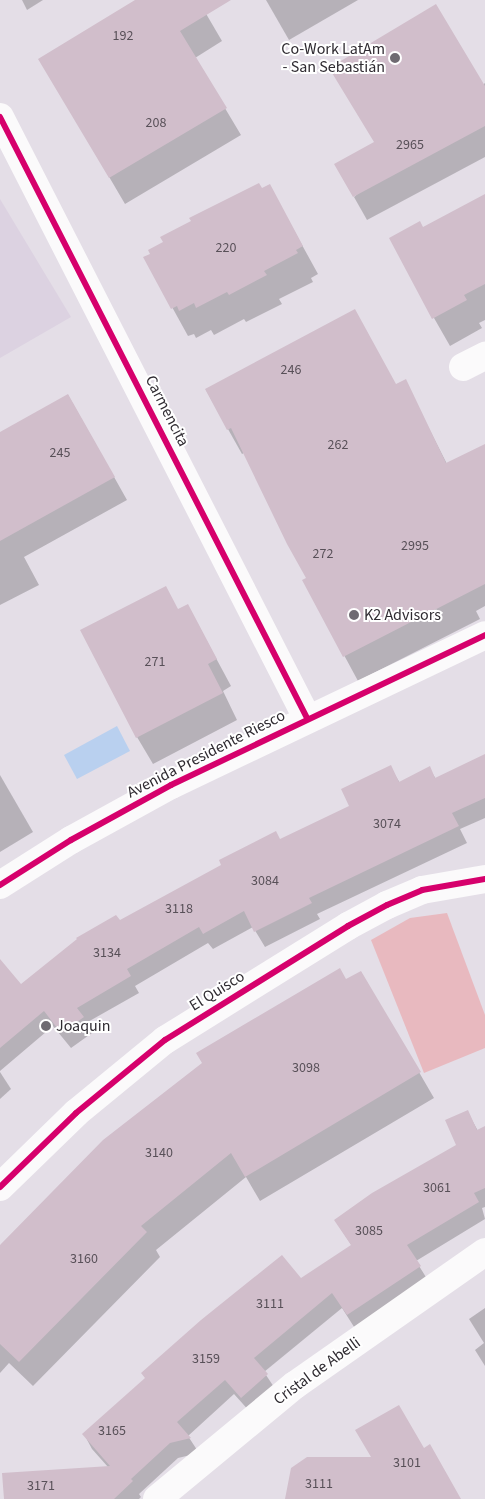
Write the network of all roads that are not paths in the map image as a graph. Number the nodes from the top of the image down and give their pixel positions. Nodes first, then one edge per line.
1 (0, 117) edge
2 (485, 635) edge
3 (307, 718) junction
4 (485, 879) edge
5 (0, 885) edge
6 (0, 1187) edge
7 (485, 1252) edge
8 (157, 1499) edge

1 - 3 street, Carmencita
2 - 3 street, Avenida Presidente Riesco
3 - 5 street, Avenida Presidente Riesco
4 - 6 street, El Quisco
7 - 8 street, Cristal de Abelli

